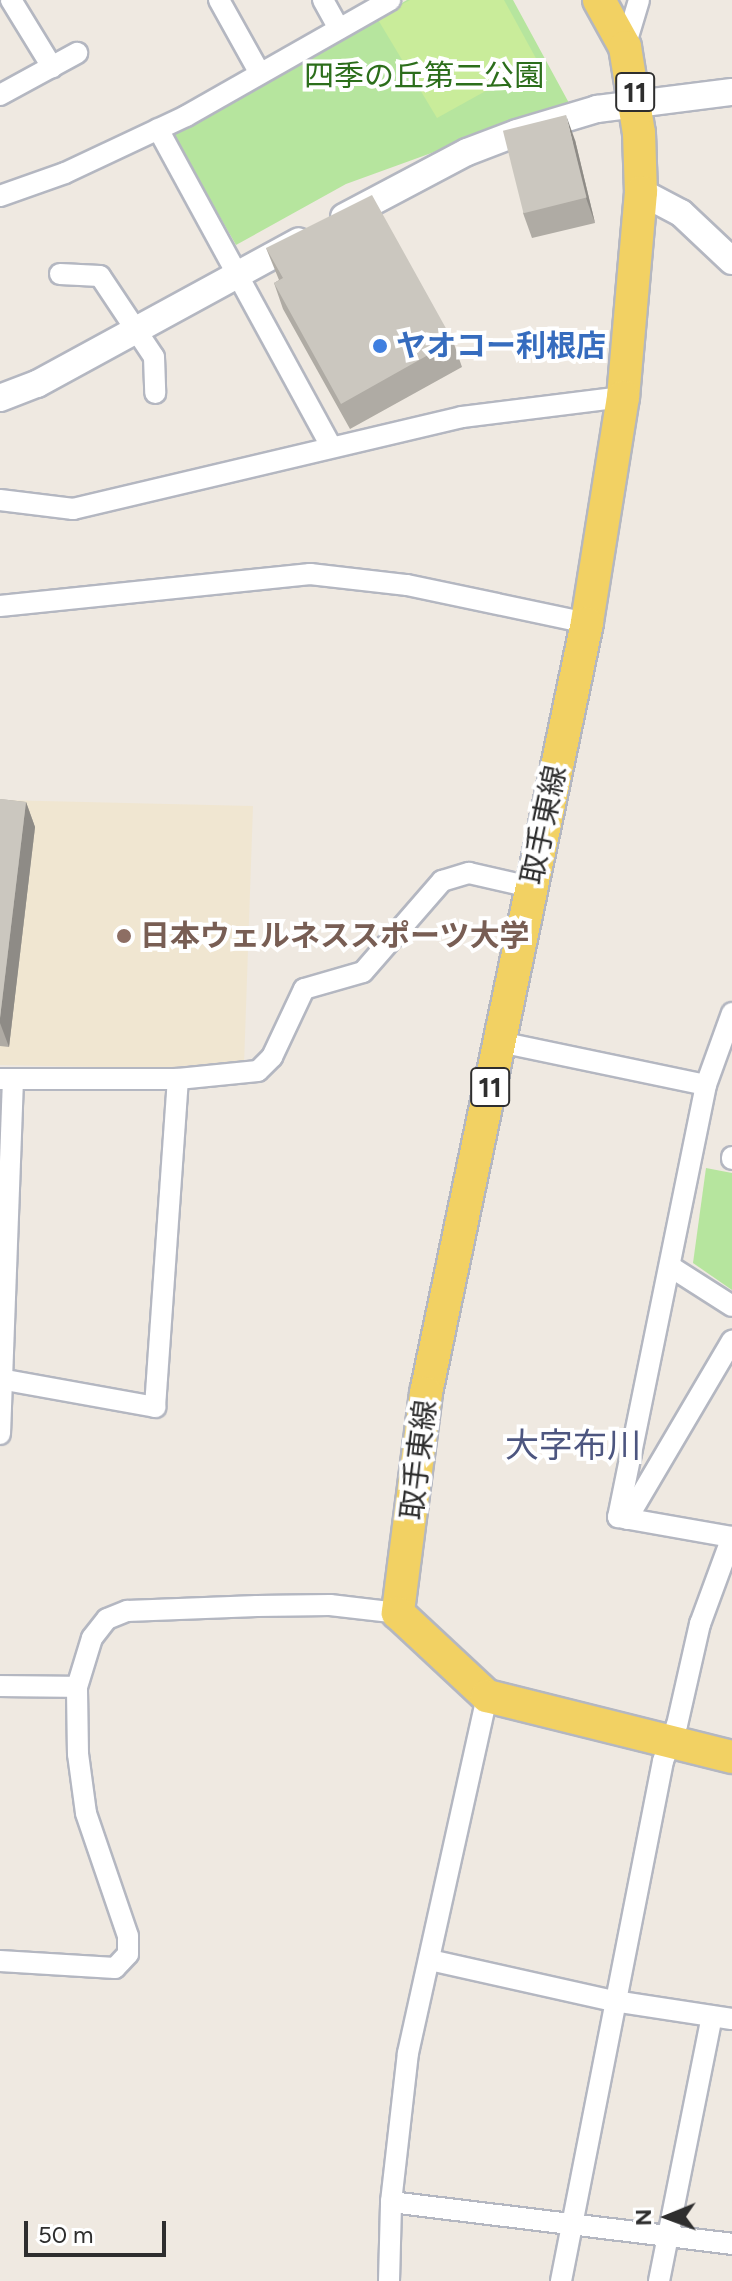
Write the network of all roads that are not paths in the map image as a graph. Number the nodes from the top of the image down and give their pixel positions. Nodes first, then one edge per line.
1 (11, 0) edge
2 (219, 0) edge
3 (323, 0) edge
4 (390, 0) edge
5 (599, 0) edge
6 (639, 0) edge
7 (339, 29) junction
8 (625, 47) junction
9 (77, 53) dead end
10 (52, 67) junction
11 (259, 72) junction
12 (732, 92) edge
13 (0, 95) edge
14 (637, 103) junction
15 (158, 129) junction
16 (641, 192) junction
17 (0, 196) edge
18 (732, 261) edge
19 (239, 273) junction
20 (60, 274) dead end
21 (136, 328) junction
22 (155, 393) dead end
23 (623, 397) junction
24 (0, 398) edge
25 (331, 446) junction
26 (0, 500) edge
27 (0, 606) edge
28 (587, 623) junction
29 (530, 887) junction
30 (732, 1013) edge
31 (500, 1042) junction
32 (178, 1079) junction
33 (7, 1080) edge
34 (706, 1085) junction
35 (671, 1267) junction
36 (732, 1306) edge
37 (732, 1341) edge
38 (1, 1379) edge
39 (0, 1434) edge
40 (627, 1519) junction
41 (732, 1537) edge
42 (398, 1613) junction
43 (0, 1686) edge
44 (77, 1687) junction
45 (487, 1696) junction
46 (672, 1740) junction
47 (732, 1757) edge
48 (430, 1960) junction
49 (0, 1961) edge
50 (614, 2001) junction
51 (722, 2017) edge
52 (391, 2202) junction
53 (570, 2224) junction
54 (670, 2235) junction
55 (732, 2244) edge
56 (389, 2281) edge
57 (561, 2281) edge
58 (659, 2281) edge

1 - 10 street
2 - 11 street
3 - 7 street
4 - 7 street
5 - 8 main road, 取手東線 / 11
6 - 8 street
7 - 11 street
8 - 14 main road, 取手東線 / 11
9 - 10 street
10 - 13 street
11 - 15 street
12 - 14 street
14 - 16 main road, 取手東線 / 11
14 - 19 street
15 - 17 street
15 - 19 street
16 - 18 street
16 - 23 main road, 取手東線 / 11
19 - 21 street
19 - 25 street
20 - 21 street
21 - 22 street
21 - 24 street
23 - 25 street
23 - 28 main road, 取手東線 / 11
25 - 26 street
27 - 28 street
28 - 29 main road, 取手東線 / 11
29 - 31 main road, 取手東線 / 11
29 - 32 street
30 - 34 street
31 - 34 street
31 - 42 main road, 取手東線 / 11
32 - 33 street
32 - 38 street
33 - 38 street
34 - 35 street
35 - 36 street
35 - 40 street
37 - 40 street
38 - 39 street
40 - 41 street
41 - 46 street
42 - 44 street
42 - 45 main road
43 - 44 street
44 - 49 street
45 - 46 main road
45 - 48 street
46 - 47 main road
46 - 50 street
48 - 50 street
48 - 52 street
50 - 51 street
50 - 53 street
51 - 54 street
52 - 53 street
52 - 56 street
53 - 54 street
53 - 57 street
54 - 55 street
54 - 58 street

